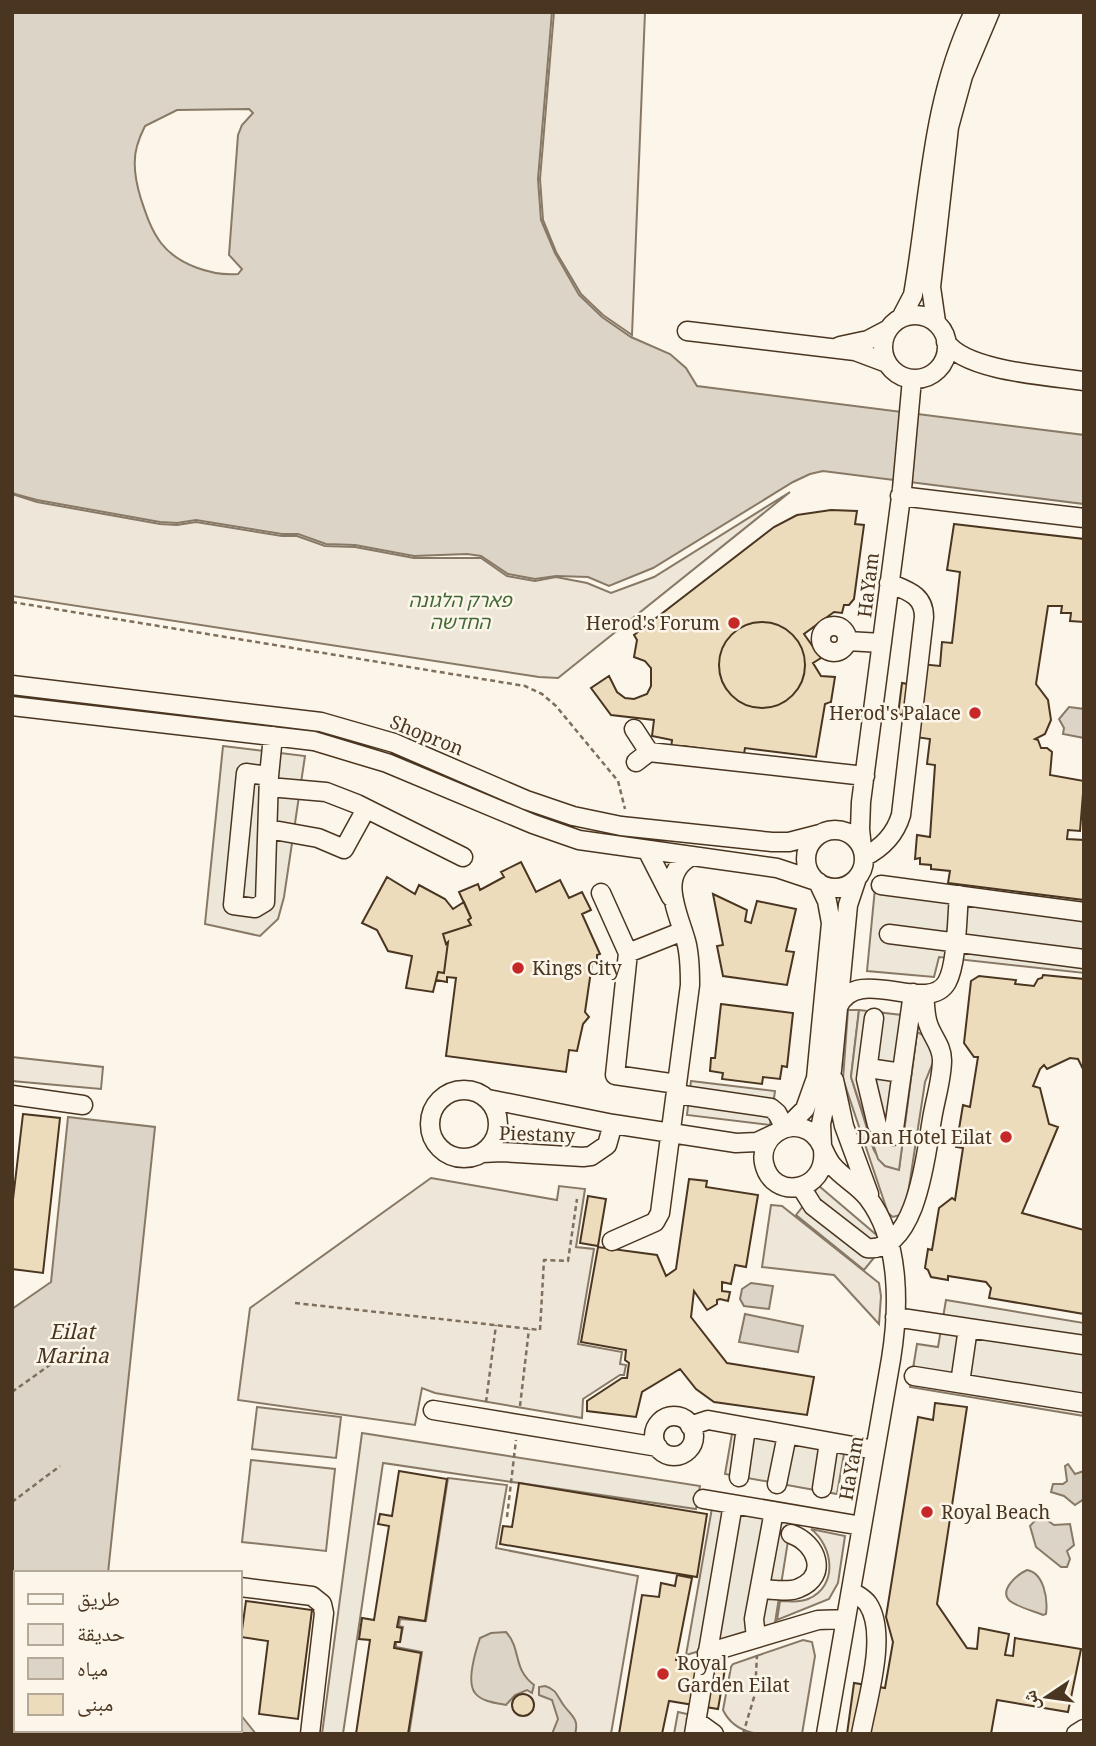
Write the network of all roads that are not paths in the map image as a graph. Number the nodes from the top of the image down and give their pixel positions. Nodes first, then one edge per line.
1 (974, 12) edge
2 (990, 12) edge
3 (936, 323) junction
4 (894, 324) junction
5 (687, 331) dead end
6 (946, 342) junction
7 (826, 348) junction
8 (887, 363) junction
9 (980, 364) junction
10 (937, 370) junction
11 (912, 379) junction
12 (1084, 381) edge
13 (901, 492) junction
14 (1084, 518) edge
15 (889, 583) junction
16 (847, 641) dead end
17 (882, 643) junction
18 (12, 685) edge
19 (12, 706) edge
20 (634, 729) dead end
21 (274, 736) junction
22 (865, 776) junction
23 (269, 782) junction
24 (862, 797) junction
25 (366, 808) junction
26 (268, 828) junction
27 (824, 832) junction
28 (647, 850) junction
29 (863, 853) junction
30 (692, 856) junction
31 (463, 857) dead end
32 (857, 878) junction
33 (817, 882) junction
34 (881, 885) dead end
35 (601, 893) dead end
36 (960, 895) junction
37 (674, 903) junction
38 (1084, 912) edge
39 (683, 931) junction
40 (889, 934) dead end
41 (955, 942) junction
42 (628, 953) junction
43 (843, 959) junction
44 (1084, 959) edge
45 (871, 988) junction
46 (918, 993) junction
47 (838, 1007) junction
48 (874, 1018) dead end
49 (832, 1066) junction
50 (868, 1068) junction
51 (902, 1073) junction
52 (677, 1089) junction
53 (12, 1095) edge
54 (488, 1099) junction
55 (83, 1105) dead end
56 (613, 1124) junction
57 (877, 1125) dead end
58 (782, 1130) junction
59 (671, 1134) junction
60 (893, 1136) dead end
61 (736, 1143) junction
62 (823, 1148) junction
63 (482, 1153) junction
64 (766, 1169) junction
65 (801, 1187) junction
66 (876, 1211) junction
67 (612, 1241) dead end
68 (888, 1242) junction
69 (895, 1317) junction
70 (968, 1328) junction
71 (1084, 1345) edge
72 (914, 1376) dead end
73 (961, 1383) junction
74 (1084, 1403) edge
75 (433, 1410) dead end
76 (690, 1426) junction
77 (746, 1427) junction
78 (787, 1434) junction
79 (829, 1442) junction
80 (658, 1447) junction
81 (875, 1450) junction
82 (738, 1477) dead end
83 (777, 1485) dead end
84 (822, 1488) dead end
85 (702, 1499) dead end
86 (733, 1504) junction
87 (774, 1511) junction
88 (862, 1526) junction
89 (791, 1534) dead end
90 (242, 1587) edge
91 (760, 1589) junction
92 (850, 1591) junction
93 (846, 1619) junction
94 (755, 1638) junction
95 (707, 1653) junction
96 (695, 1727) edge
97 (1084, 1729) edge
98 (310, 1734) edge
99 (715, 1734) edge
100 (826, 1734) edge
101 (861, 1734) edge
102 (1076, 1734) edge

1 - 4 street
2 - 3 street
3 - 4 street
3 - 6 street
4 - 7 street
4 - 8 street
5 - 7 street
6 - 9 street
6 - 10 street
7 - 8 street
8 - 11 street
9 - 10 street
9 - 12 street
10 - 11 street
11 - 13 street, HaYam
13 - 14 street
13 - 15 street, HaYam
15 - 17 street, HaYam
15 - 29 street
16 - 17 street
17 - 22 street, HaYam
18 - 27 street, Shopron
19 - 21 street
20 - 22 street
21 - 23 street
21 - 28 street
22 - 24 street, HaYam
23 - 25 street
23 - 26 street
23 - 26 street
24 - 27 street
24 - 29 street, HaYam
25 - 26 street
25 - 31 street
27 - 29 street
27 - 33 street
28 - 30 street
28 - 37 street
29 - 32 street
30 - 33 street
30 - 37 street
32 - 33 street
32 - 43 street, HaYam
33 - 58 street
34 - 36 street
35 - 42 street
36 - 38 street
36 - 41 street
37 - 39 street
39 - 42 street
39 - 52 street
40 - 41 street
41 - 44 street
41 - 46 street
42 - 52 street
43 - 45 street
43 - 47 street, HaYam
45 - 46 street
45 - 47 street
46 - 51 street
46 - 68 street
47 - 49 street, HaYam
48 - 50 street
49 - 62 street, HaYam
49 - 66 street, HaYam
50 - 51 street
50 - 57 street
51 - 60 street
52 - 58 street
52 - 59 street
53 - 55 street
54 - 56 street, Piestany
54 - 63 street
54 - 63 street
56 - 59 street, Piestany
56 - 63 street, Piestany
58 - 61 street, Piestany
58 - 62 street
58 - 64 street
59 - 61 street, Piestany
59 - 67 street
61 - 64 street
62 - 65 street
62 - 66 street, HaYam
64 - 65 street
65 - 68 street
66 - 68 street, HaYam
68 - 69 street, HaYam
69 - 70 street
69 - 81 street, HaYam
70 - 71 street
70 - 73 street
72 - 73 street
73 - 74 street
75 - 80 street
76 - 77 street
76 - 80 street
76 - 80 street
77 - 78 street
77 - 82 street
78 - 79 street
78 - 83 street
79 - 81 street
79 - 84 street
81 - 88 street, HaYam
85 - 86 street
86 - 87 street
86 - 95 street
87 - 88 street
87 - 91 street
88 - 92 street, HaYam
89 - 91 street
90 - 98 street
91 - 94 street
92 - 93 street, HaYam
92 - 101 street
93 - 94 street
93 - 100 street, HaYam
94 - 95 street
95 - 96 street
96 - 99 street
97 - 102 street

